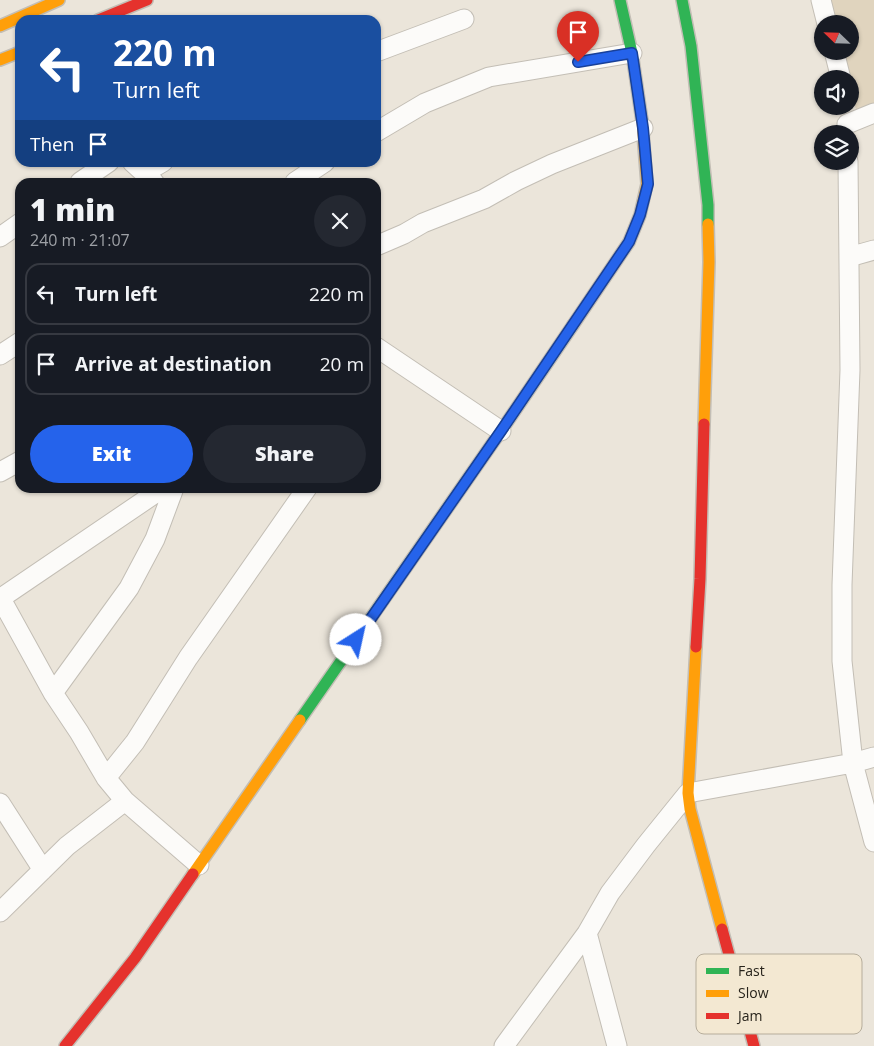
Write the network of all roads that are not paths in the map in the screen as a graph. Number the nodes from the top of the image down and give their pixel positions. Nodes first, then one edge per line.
1 (59, 0) edge
2 (147, 0) edge
3 (620, 0) edge
4 (682, 0) edge
5 (821, 0) edge
6 (25, 15) edge
7 (110, 15) edge
8 (825, 15) edge
9 (15, 19) edge
10 (464, 19) dead end
11 (0, 26) edge
12 (381, 50) edge
13 (632, 53) junction
14 (15, 54) edge
15 (0, 60) edge
16 (874, 113) edge
17 (847, 121) edge
18 (643, 128) junction
19 (381, 129) edge
20 (102, 167) edge
21 (318, 167) edge
22 (848, 170) edge
23 (86, 178) edge
24 (301, 178) edge
25 (15, 226) edge
26 (0, 237) edge
27 (381, 244) edge
28 (874, 250) edge
29 (849, 257) junction
30 (15, 345) edge
31 (381, 350) edge
32 (0, 355) edge
33 (501, 431) junction
34 (15, 464) edge
35 (0, 472) edge
36 (156, 493) edge
37 (172, 493) edge
38 (303, 493) edge
39 (0, 598) edge
40 (53, 693) junction
41 (874, 757) edge
42 (853, 764) junction
43 (106, 778) junction
44 (688, 793) junction
45 (125, 801) junction
46 (0, 803) edge
47 (874, 842) edge
48 (199, 865) junction
49 (43, 870) junction
50 (0, 912) edge
51 (587, 933) junction
52 (729, 954) edge
53 (65, 1046) edge
54 (504, 1046) edge
55 (618, 1046) edge

1 - 6 main road
2 - 7 main road
3 - 13 main road
4 - 44 main road
5 - 8 street
9 - 11 main road
10 - 12 street
13 - 18 main road
13 - 19 street
14 - 15 main road
16 - 17 street
18 - 27 street
18 - 33 main road
20 - 23 street
21 - 24 street
22 - 29 street
25 - 26 street
28 - 29 street
29 - 42 street
30 - 32 street
31 - 33 street
33 - 48 main road
34 - 35 street
36 - 39 street
37 - 40 street
38 - 43 street
39 - 40 street
40 - 43 street
41 - 42 street
42 - 44 street
42 - 47 street
43 - 45 street
44 - 51 street
44 - 52 main road
45 - 48 street
45 - 49 street
46 - 49 street
48 - 53 main road
49 - 50 street
51 - 54 street
51 - 55 street

